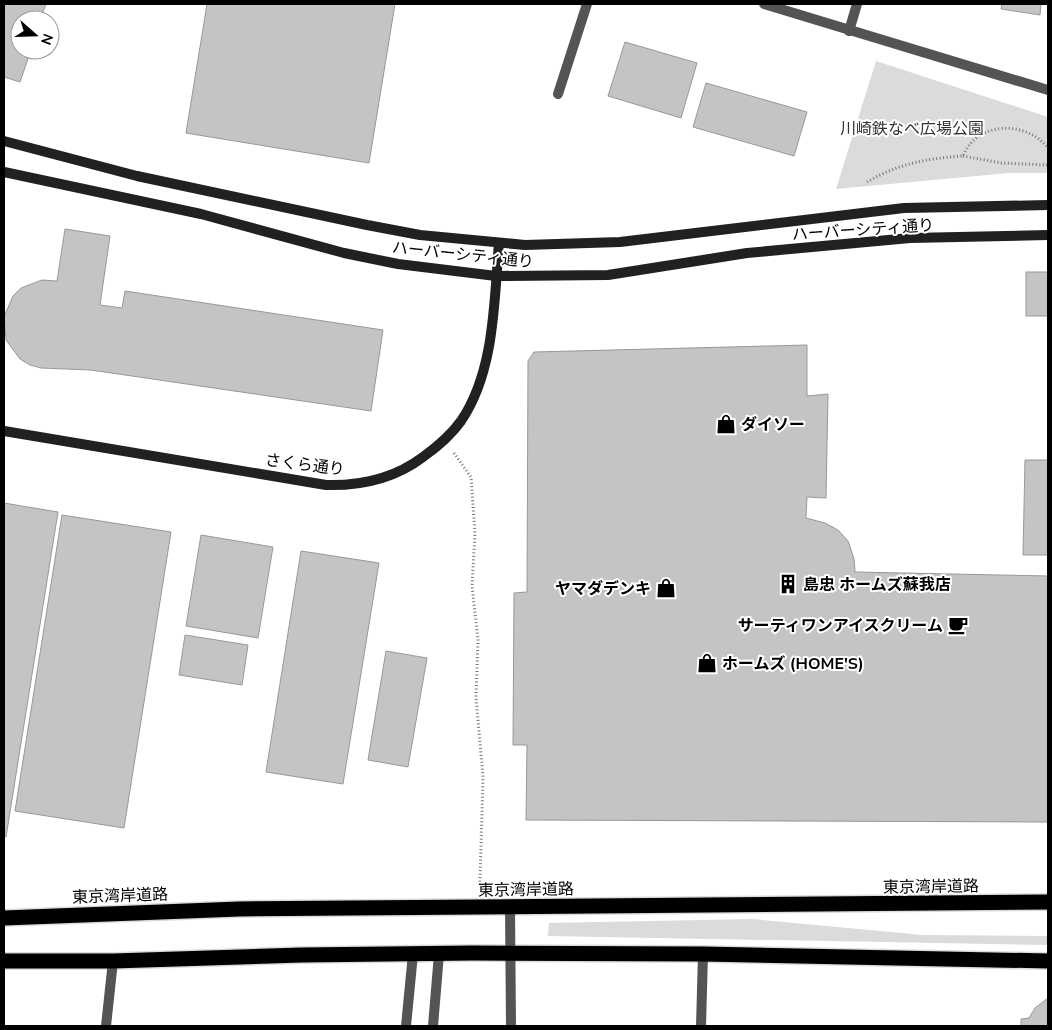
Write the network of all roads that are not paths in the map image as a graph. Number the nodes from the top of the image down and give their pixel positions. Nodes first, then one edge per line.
1 (587, 4) edge
2 (764, 4) edge
3 (857, 4) edge
4 (849, 31) junction
5 (1048, 90) edge
6 (558, 94) dead end
7 (4, 141) edge
8 (4, 172) edge
9 (1048, 205) edge
10 (1048, 235) edge
11 (500, 243) junction
12 (496, 276) junction
13 (4, 431) edge
14 (1048, 902) edge
15 (510, 907) junction
16 (4, 918) edge
17 (413, 954) junction
18 (439, 954) junction
19 (510, 954) junction
20 (703, 954) junction
21 (4, 960) edge
22 (113, 961) junction
23 (1048, 961) edge
24 (106, 1026) edge
25 (406, 1026) edge
26 (433, 1026) edge
27 (511, 1026) edge
28 (701, 1026) edge

1 - 6 street
2 - 4 street
3 - 4 street
4 - 5 street
7 - 11 street, ハーバーシティ通り
8 - 12 street, ハーバーシティ通り
9 - 11 street, ハーバーシティ通り
10 - 12 street, ハーバーシティ通り
11 - 12 street, さくら通り
12 - 13 street, さくら通り
14 - 15 highway, 東京湾岸道路
15 - 16 highway, 東京湾岸道路
15 - 19 street
17 - 18 highway
17 - 22 highway
17 - 25 street
18 - 19 highway
18 - 26 street
19 - 20 highway
19 - 27 street
20 - 23 highway
20 - 28 street
21 - 22 highway
22 - 24 street

